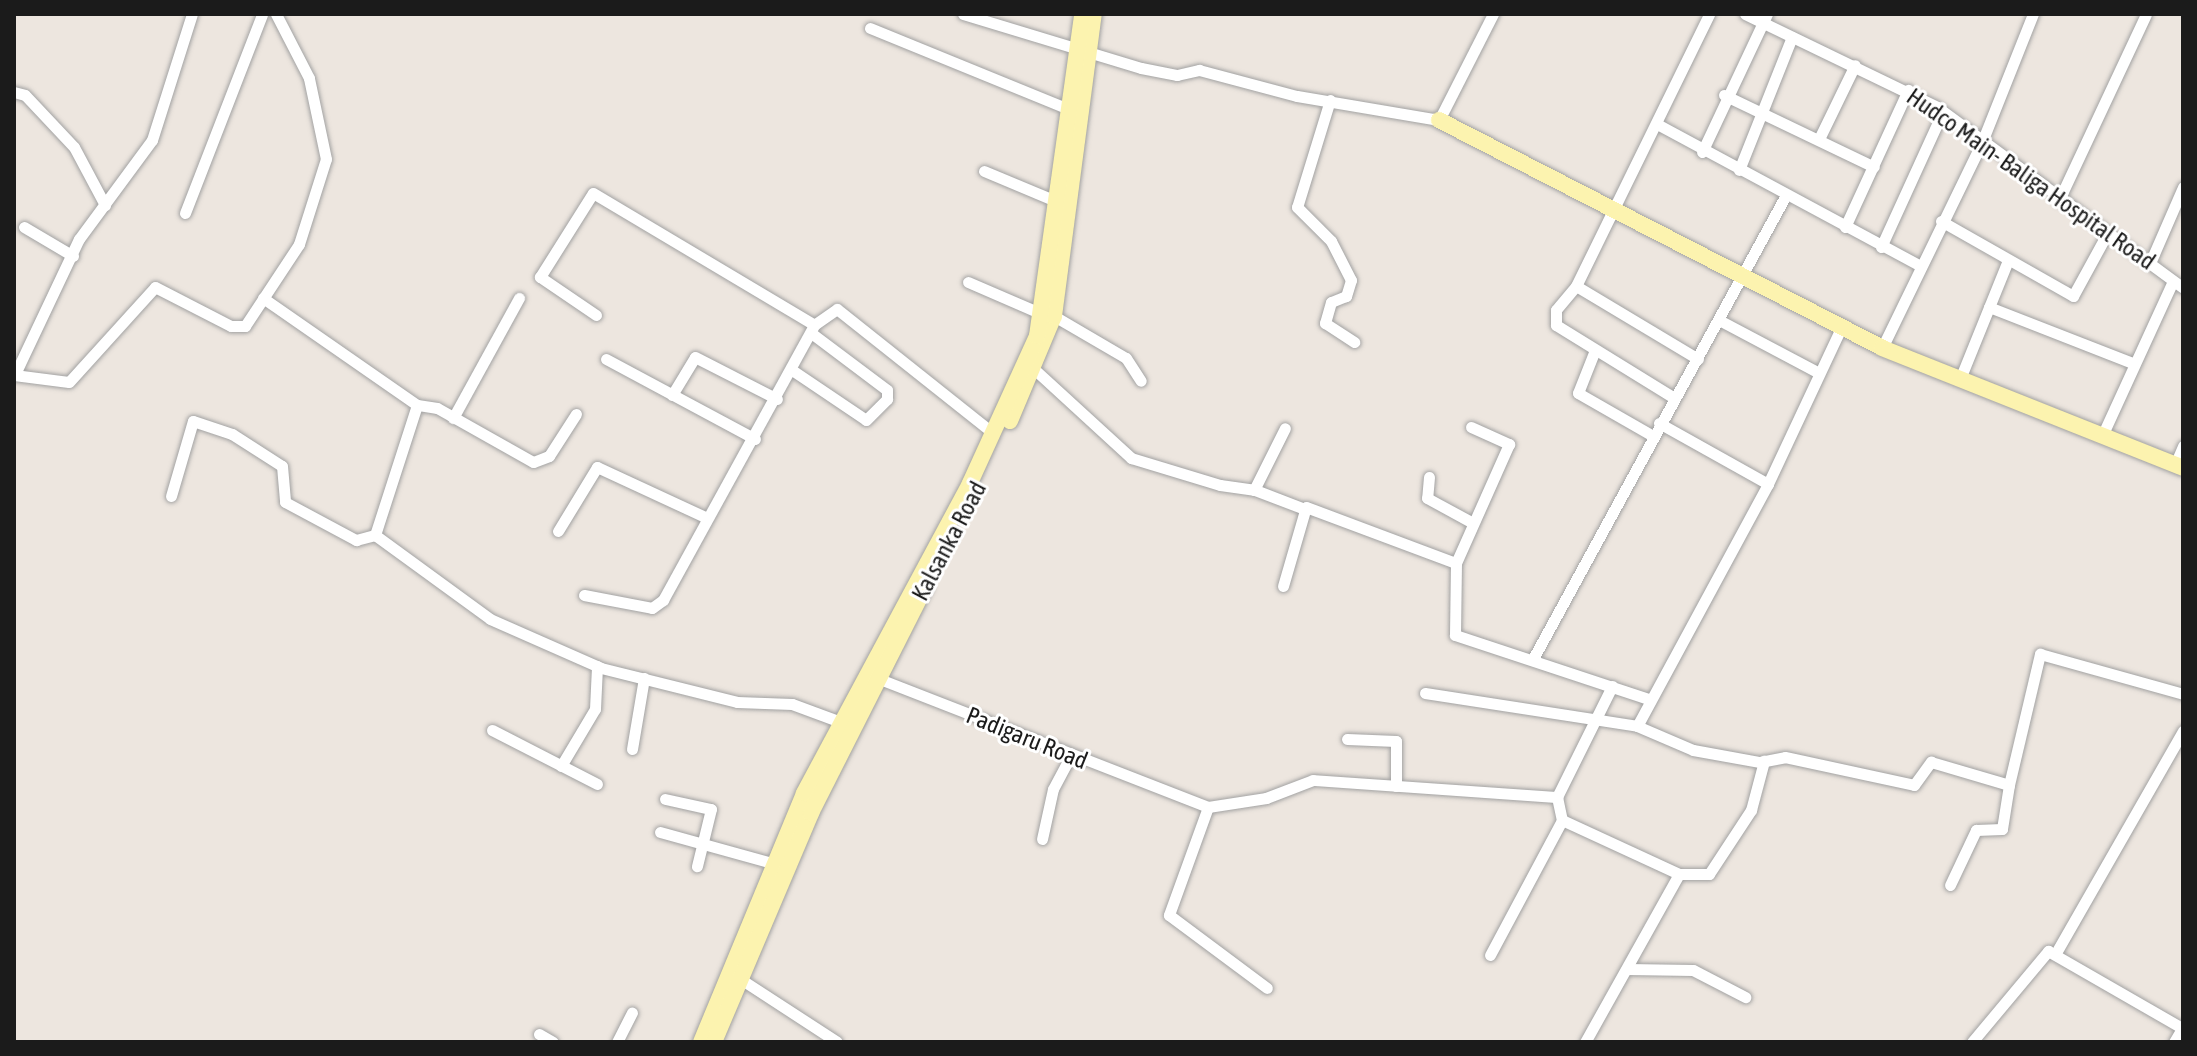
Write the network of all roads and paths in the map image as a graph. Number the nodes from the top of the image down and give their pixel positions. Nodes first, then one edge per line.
1 (192, 14) edge
2 (262, 14) edge
3 (276, 14) edge
4 (963, 14) edge
5 (1082, 14) edge
6 (1094, 14) edge
7 (1493, 14) edge
8 (1709, 14) edge
9 (1745, 14) edge
10 (2033, 14) edge
11 (2146, 14) edge
12 (1765, 19) edge
13 (870, 28) dead end
14 (1792, 37) junction
15 (1084, 52) junction
16 (1855, 65) junction
17 (1908, 90) junction
18 (14, 92) edge
19 (1724, 95) junction
20 (1330, 100) junction
21 (1071, 110) junction
22 (1762, 111) junction
23 (1943, 111) junction
24 (1439, 120) junction
25 (1657, 124) junction
26 (1819, 139) junction
27 (1982, 142) junction
28 (1702, 152) junction
29 (1874, 167) junction
30 (1739, 170) junction
31 (984, 171) dead end
32 (2183, 187) edge
33 (1786, 195) junction
34 (2059, 200) junction
35 (1058, 202) junction
36 (105, 205) junction
37 (1617, 206) junction
38 (185, 213) dead end
39 (1941, 221) junction
40 (24, 227) dead end
41 (1845, 227) junction
42 (2107, 234) junction
43 (1881, 247) junction
44 (73, 256) junction
45 (2008, 260) junction
46 (2150, 263) junction
47 (1921, 266) junction
48 (1742, 273) junction
49 (968, 282) dead end
50 (2178, 284) edge
51 (1576, 286) junction
52 (263, 298) junction
53 (519, 298) dead end
54 (1989, 307) junction
55 (1049, 309) junction
56 (596, 315) dead end
57 (1719, 320) junction
58 (1841, 328) junction
59 (812, 329) junction
60 (1354, 342) dead end
61 (1882, 348) junction
62 (1595, 350) junction
63 (606, 359) dead end
64 (1698, 359) junction
65 (2133, 363) junction
66 (1034, 369) junction
67 (792, 370) junction
68 (15, 373) edge
69 (1819, 373) junction
70 (1960, 379) junction
71 (1141, 381) dead end
72 (672, 395) junction
73 (1674, 398) junction
74 (777, 399) junction
75 (417, 405) junction
76 (576, 414) dead end
77 (453, 418) junction
78 (1659, 423) junction
79 (1471, 427) dead end
80 (1285, 428) dead end
81 (993, 433) junction
82 (1653, 436) junction
83 (2102, 436) junction
84 (755, 439) junction
85 (2183, 446) edge
86 (2179, 466) edge
87 (1429, 477) dead end
88 (1768, 484) junction
89 (1255, 490) junction
90 (171, 496) dead end
91 (1302, 508) junction
92 (705, 517) junction
93 (1471, 522) junction
94 (558, 531) dead end
95 (375, 535) junction
96 (1456, 563) junction
97 (1283, 586) dead end
98 (584, 595) dead end
99 (1534, 657) junction
100 (597, 666) junction
101 (644, 678) junction
102 (877, 678) junction
103 (1612, 686) junction
104 (1425, 693) dead end
105 (2183, 694) edge
106 (1648, 699) junction
107 (838, 721) junction
108 (1600, 721) junction
109 (1637, 726) junction
110 (492, 730) dead end
111 (2183, 731) edge
112 (1347, 739) dead end
113 (632, 749) dead end
114 (1070, 757) junction
115 (1764, 761) junction
116 (561, 766) junction
117 (597, 784) dead end
118 (2009, 785) junction
119 (1396, 786) junction
120 (1557, 797) junction
121 (665, 799) dead end
122 (1208, 807) junction
123 (1562, 820) junction
124 (660, 832) dead end
125 (1042, 839) dead end
126 (705, 841) junction
127 (775, 864) junction
128 (697, 866) dead end
129 (1679, 874) junction
130 (1950, 885) dead end
131 (2057, 951) junction
132 (1490, 955) dead end
133 (1627, 969) junction
134 (742, 980) junction
135 (1267, 988) dead end
136 (1745, 997) dead end
137 (632, 1013) dead end
138 (2183, 1028) edge
139 (539, 1034) dead end
140 (553, 1042) edge
141 (617, 1042) edge
142 (701, 1042) edge
143 (714, 1042) edge
144 (837, 1042) edge
145 (1585, 1042) edge
146 (1972, 1042) edge
147 (2174, 1042) edge

1 - 36 street
2 - 38 street
3 - 52 street
4 - 15 street
5 - 15 main road
6 - 15 main road, Kalsanka Road
7 - 24 street
8 - 25 street
9 - 12 street, Hudco Main- Baliga Hospital Road
10 - 27 street
11 - 34 street
12 - 14 street, Hudco Main- Baliga Hospital Road
12 - 19 street
13 - 21 street
14 - 16 street, Hudco Main- Baliga Hospital Road
14 - 22 street
15 - 20 street
15 - 21 main road
15 - 55 main road, Kalsanka Road
16 - 17 street, Hudco Main- Baliga Hospital Road
16 - 26 street
17 - 23 street, Hudco Main- Baliga Hospital Road
17 - 29 street
18 - 36 street
19 - 22 street
19 - 28 street
20 - 24 street
20 - 60 street
21 - 35 main road
22 - 26 street
22 - 30 street
23 - 27 street, Hudco Main- Baliga Hospital Road
23 - 43 street
24 - 37 main road
25 - 28 street
25 - 37 street
26 - 29 street
27 - 34 street, Hudco Main- Baliga Hospital Road
27 - 39 street
28 - 30 street
29 - 41 street
30 - 33 street
31 - 35 street
32 - 46 street
33 - 41 street
33 - 48 street
34 - 42 street, Hudco Main- Baliga Hospital Road
35 - 55 main road
36 - 44 street
37 - 48 main road
37 - 51 street
39 - 45 street
39 - 47 street
40 - 44 street
41 - 43 street
42 - 45 street
42 - 46 street, Hudco Main- Baliga Hospital Road
43 - 47 street
44 - 68 street
45 - 54 street
46 - 50 street, Hudco Main- Baliga Hospital Road
47 - 61 street
48 - 57 street
48 - 58 main road
49 - 55 street
50 - 65 street
51 - 62 street
51 - 64 street
52 - 68 street
52 - 75 street
53 - 77 street
54 - 65 street
54 - 70 street
55 - 66 main road, Kalsanka Road
55 - 71 street
55 - 81 main road
56 - 59 street
57 - 64 street
57 - 69 street
58 - 61 main road
58 - 69 street
59 - 67 street
59 - 67 street
59 - 81 street
61 - 70 main road
62 - 73 street
62 - 82 street
63 - 72 street
64 - 73 street
65 - 83 street
66 - 89 street
66 - 102 main road, Kalsanka Road
67 - 74 street
69 - 88 street
70 - 83 main road
72 - 74 street
72 - 84 street
73 - 78 street
74 - 84 street
75 - 77 street
75 - 95 street
76 - 77 street
78 - 82 street
78 - 88 street
79 - 93 street
80 - 89 street
81 - 107 main road
82 - 99 street
83 - 86 main road
84 - 92 street
85 - 86 street
87 - 93 street
88 - 106 street
89 - 91 street
90 - 95 street
91 - 96 street
91 - 97 street
92 - 94 street
92 - 98 street
93 - 96 street
95 - 100 street
96 - 99 street
99 - 103 street
100 - 101 street
100 - 116 street
101 - 107 street
101 - 113 street
102 - 114 street, Padigaru Road
102 - 134 main road, Kalsanka Road
103 - 106 street
103 - 108 street
104 - 108 street
105 - 118 street
106 - 109 street
107 - 127 main road
108 - 109 street
108 - 120 street
109 - 115 street
110 - 116 street
111 - 131 street
112 - 119 street
114 - 122 street, Padigaru Road
114 - 125 street
115 - 118 street
115 - 129 street
116 - 117 street
118 - 130 street
119 - 120 street
119 - 122 street
120 - 123 street
121 - 126 street
122 - 135 street
123 - 129 street
123 - 132 street
124 - 126 street
126 - 127 street
126 - 128 street
127 - 142 main road
129 - 133 street
131 - 138 street
131 - 146 street
133 - 136 street
133 - 145 street
134 - 143 main road, Kalsanka Road
134 - 144 street
137 - 141 street
138 - 147 street
139 - 140 street

